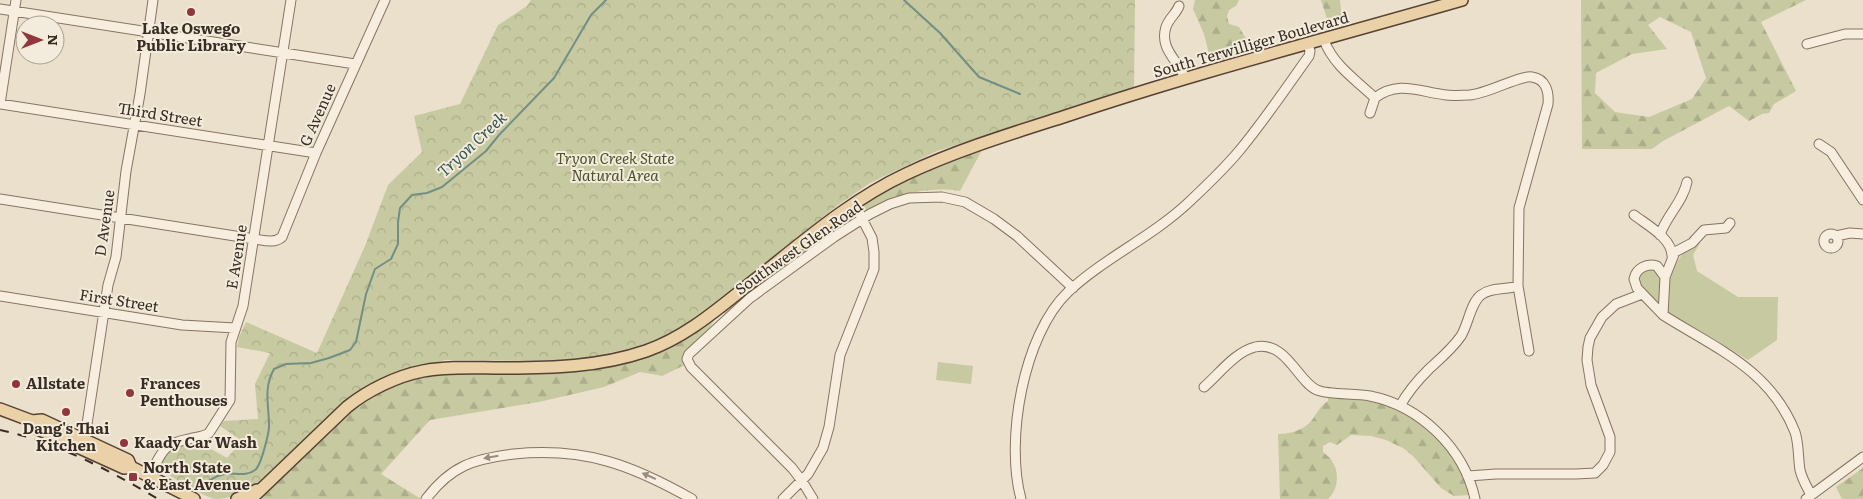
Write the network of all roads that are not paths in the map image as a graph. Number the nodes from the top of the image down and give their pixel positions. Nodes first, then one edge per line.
1 (16, 0) edge
2 (153, 0) edge
3 (291, 0) edge
4 (385, 0) edge
5 (1462, 0) edge
6 (1451, 2) edge
7 (1179, 6) dead end
8 (0, 9) edge
9 (14, 11) junction
10 (148, 32) junction
11 (1863, 34) edge
12 (1324, 40) junction
13 (1308, 44) junction
14 (1807, 44) dead end
15 (282, 53) junction
16 (355, 64) junction
17 (1185, 78) junction
18 (1375, 98) junction
19 (0, 104) edge
20 (1370, 113) dead end
21 (133, 124) junction
22 (1819, 144) dead end
23 (268, 146) junction
24 (316, 153) junction
25 (1687, 182) dead end
26 (0, 199) edge
27 (1863, 200) edge
28 (855, 204) junction
29 (1634, 215) dead end
30 (120, 218) junction
31 (863, 218) junction
32 (1730, 223) dead end
33 (1863, 234) edge
34 (1660, 236) junction
35 (1836, 236) dead end
36 (254, 239) junction
37 (1672, 256) junction
38 (1664, 277) junction
39 (1518, 286) junction
40 (1073, 288) junction
41 (1642, 294) junction
42 (0, 296) edge
43 (104, 312) junction
44 (1663, 315) junction
45 (235, 328) junction
46 (1529, 351) dead end
47 (1204, 386) dead end
48 (1400, 406) junction
49 (0, 409) edge
50 (84, 445) junction
51 (1863, 457) edge
52 (150, 475) junction
53 (1468, 476) junction
54 (802, 481) junction
55 (264, 487) junction
56 (1808, 497) edge
57 (194, 499) edge
58 (237, 499) edge
59 (252, 499) edge
60 (260, 499) edge
61 (426, 499) edge
62 (692, 499) edge
63 (783, 499) edge
64 (813, 499) edge
65 (1021, 499) edge
66 (1475, 499) edge

1 - 9 street
2 - 10 street, D Avenue
3 - 15 street, E Avenue
4 - 16 street, G Avenue
5 - 6 main road, South Terwilliger Boulevard
6 - 12 main road, South Terwilliger Boulevard
7 - 17 street
8 - 9 street
9 - 10 street
9 - 19 street
10 - 15 street
10 - 21 street, D Avenue
11 - 14 street
12 - 13 main road, South Terwilliger Boulevard
12 - 18 street
13 - 17 main road, South Terwilliger Boulevard
13 - 40 street
15 - 16 street
15 - 23 street, E Avenue
16 - 24 street, G Avenue
17 - 28 main road, South Terwilliger Boulevard
18 - 20 street
18 - 39 street
19 - 21 street, Third Street
21 - 23 street, Third Street
21 - 30 street, D Avenue
22 - 27 street
23 - 24 street, Third Street
23 - 36 street, E Avenue
24 - 36 street, G Avenue
25 - 34 street
26 - 30 street
28 - 31 street
28 - 55 main road, South Terwilliger Boulevard
29 - 34 street
30 - 36 street
30 - 43 street, D Avenue
31 - 40 street, Southwest Glen Road
31 - 54 street
31 - 54 street, Southwest Glen Road
32 - 37 street
33 - 35 street
34 - 37 street
36 - 45 street, E Avenue
37 - 38 street
38 - 41 street
38 - 44 street
39 - 46 street
39 - 48 street
40 - 65 street
41 - 44 street
41 - 53 street
42 - 43 street, First Street
43 - 45 street, First Street
43 - 50 street, D Avenue
44 - 56 street
45 - 52 street, E Avenue
47 - 48 street
48 - 53 street
49 - 50 main road
50 - 52 main road
51 - 56 street
52 - 57 main road
53 - 66 street
54 - 63 street
54 - 64 street
55 - 58 main road
55 - 59 main road, South Terwilliger Boulevard
55 - 60 main road
62 -> 61 street

